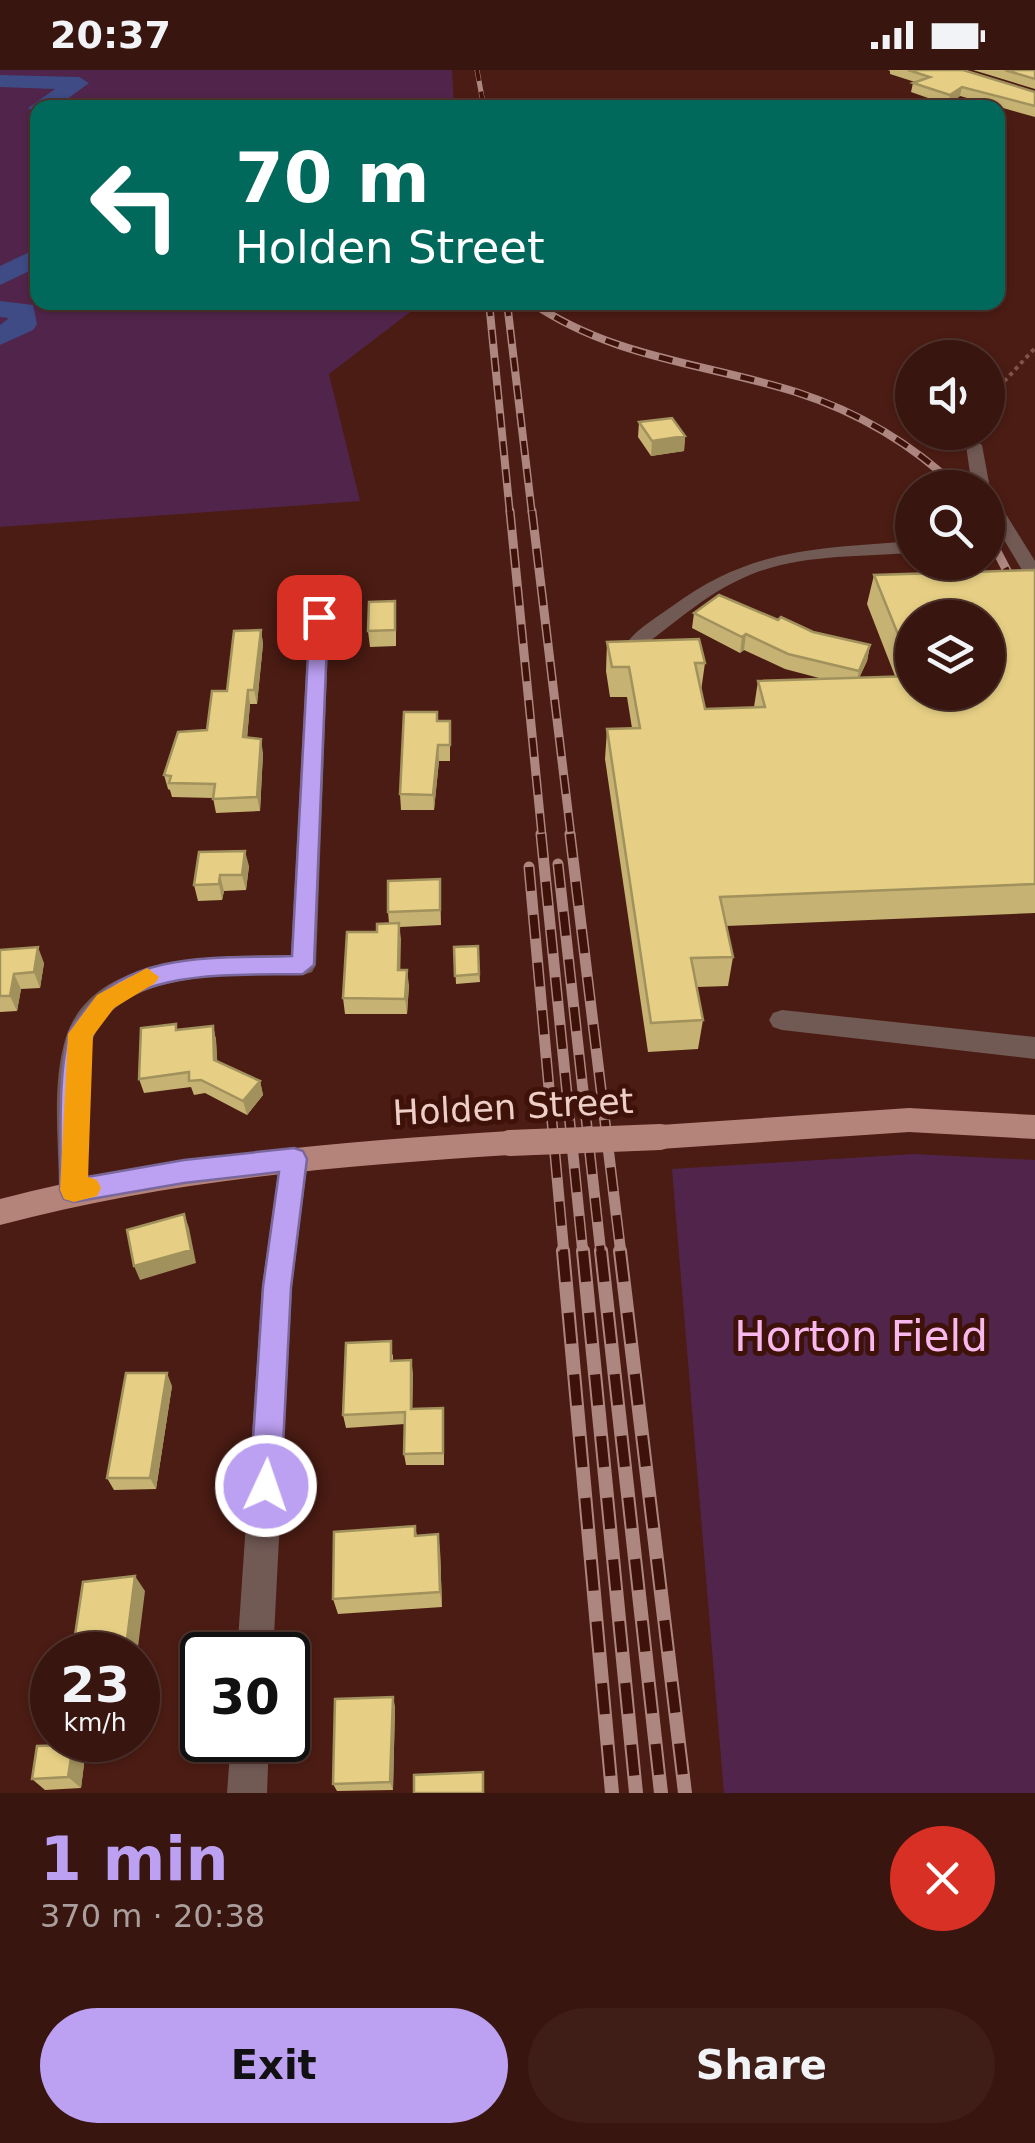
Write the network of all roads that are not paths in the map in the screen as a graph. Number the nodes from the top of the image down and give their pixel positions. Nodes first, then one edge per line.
1 (1005, 529) edge
2 (1005, 536) edge
3 (1009, 536) junction
4 (895, 549) edge
5 (1035, 576) edge
6 (319, 617) dead end
7 (638, 640) edge
8 (782, 1020) dead end
9 (1035, 1048) edge
10 (1035, 1127) edge
11 (294, 1159) junction
12 (74, 1190) junction
13 (0, 1212) edge
14 (256, 1632) edge
15 (248, 1762) edge
16 (246, 1793) edge

1 - 3 street
2 - 3 street
3 - 5 street
4 - 7 street
6 - 12 street
8 - 9 street
10 - 11 main road, Holden Street, bridge
11 - 12 main road, Holden Street
11 - 14 street
12 - 13 main road, Holden Street
15 - 16 street

